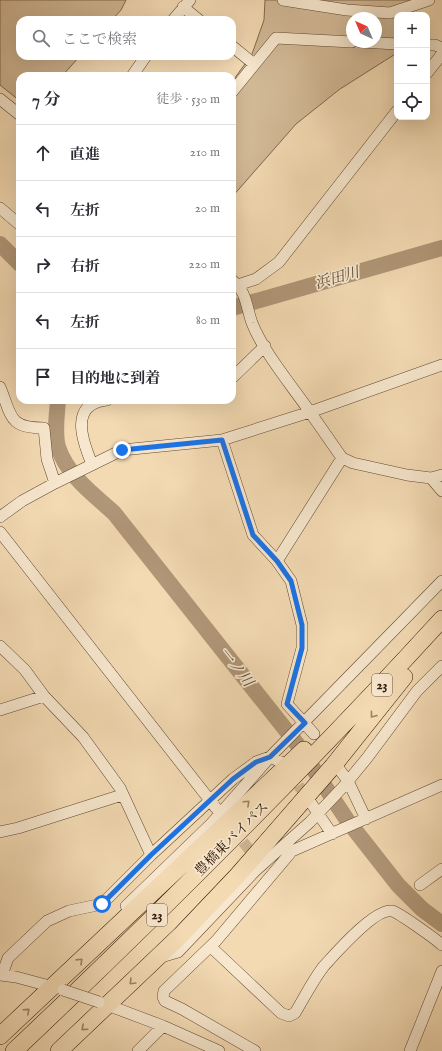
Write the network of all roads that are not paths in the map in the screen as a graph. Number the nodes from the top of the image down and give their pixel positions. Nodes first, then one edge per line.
1 (283, 0) edge
2 (429, 0) edge
3 (186, 4) edge
4 (176, 16) edge
5 (196, 16) edge
6 (346, 42) edge
7 (382, 43) edge
8 (394, 44) edge
9 (430, 45) edge
10 (442, 48) edge
11 (236, 49) edge
12 (442, 54) edge
13 (143, 60) edge
14 (254, 64) junction
15 (430, 69) edge
16 (135, 72) edge
17 (236, 87) edge
18 (0, 99) edge
19 (16, 112) edge
20 (394, 115) edge
21 (0, 208) edge
22 (16, 222) edge
23 (236, 285) edge
24 (264, 346) junction
25 (442, 365) edge
26 (236, 374) edge
27 (0, 387) edge
28 (91, 404) edge
29 (310, 412) junction
30 (222, 440) junction
31 (342, 458) junction
32 (89, 465) junction
33 (442, 475) edge
34 (431, 478) junction
35 (56, 482) junction
36 (442, 491) edge
37 (0, 517) edge
38 (0, 532) edge
39 (277, 561) junction
40 (442, 581) edge
41 (442, 619) edge
42 (442, 630) edge
43 (0, 646) edge
44 (440, 672) edge
45 (44, 696) junction
46 (0, 710) edge
47 (302, 725) junction
48 (316, 741) junction
49 (274, 753) junction
50 (289, 767) junction
51 (336, 767) junction
52 (346, 783) junction
53 (442, 785) edge
54 (122, 795) junction
55 (310, 798) junction
56 (213, 804) junction
57 (319, 812) junction
58 (366, 819) junction
59 (0, 832) edge
60 (334, 833) junction
61 (151, 855) junction
62 (442, 869) edge
63 (420, 885) dead end
64 (106, 936) junction
65 (442, 945) edge
66 (211, 946) junction
67 (156, 958) junction
68 (442, 972) edge
69 (1, 975) edge
70 (58, 988) junction
71 (104, 1004) junction
72 (163, 1026) junction
73 (0, 1036) edge
74 (14, 1051) edge
75 (59, 1051) edge
76 (138, 1051) edge
77 (219, 1051) edge
78 (255, 1051) edge
79 (410, 1051) edge

1 - 2 street
3 - 4 street
3 - 5 street
6 - 14 street
7 - 8 street
9 - 10 street
11 - 14 street
12 - 15 street
13 - 16 street
14 - 17 street
18 - 19 street
20 - 23 street
21 - 22 street
23 - 24 street
24 - 26 street
24 - 29 street
25 - 29 street
27 - 35 street
28 - 32 street
29 - 30 street
29 - 31 street
30 - 32 street
30 - 39 street
31 - 34 street
31 - 39 street
32 - 35 street
33 - 34 street
34 - 36 street
35 - 37 street
38 - 56 street
39 - 47 street
40 - 47 street
41 - 48 highway, 23
42 -> 51 highway, 23
43 - 45 street
44 - 52 street
45 - 46 street
45 - 54 street
47 - 48 street
47 - 49 street
48 - 50 highway, 23
49 - 50 street
49 - 56 street
49 - 64 street
64 -> 50 highway, 23
50 - 74 highway, 豊橋東バイパス / 23
51 - 52 street
51 - 55 highway, 23
52 - 57 street
52 - 58 street
53 - 58 street
54 - 59 street
54 - 61 street
55 - 57 street
55 - 67 highway, 23
56 - 61 street
57 - 60 street
57 - 67 street
58 - 60 street
60 - 66 street
61 - 69 street
62 - 63 street
70 -> 64 highway, 23
65 - 66 street
66 - 78 street
67 -> 71 highway, 23
68 - 79 street
69 - 70 street
70 - 71 street, bridge
73 -> 70 highway, 23
71 - 72 street
71 -> 75 highway, 23
72 - 76 street
72 - 77 street

